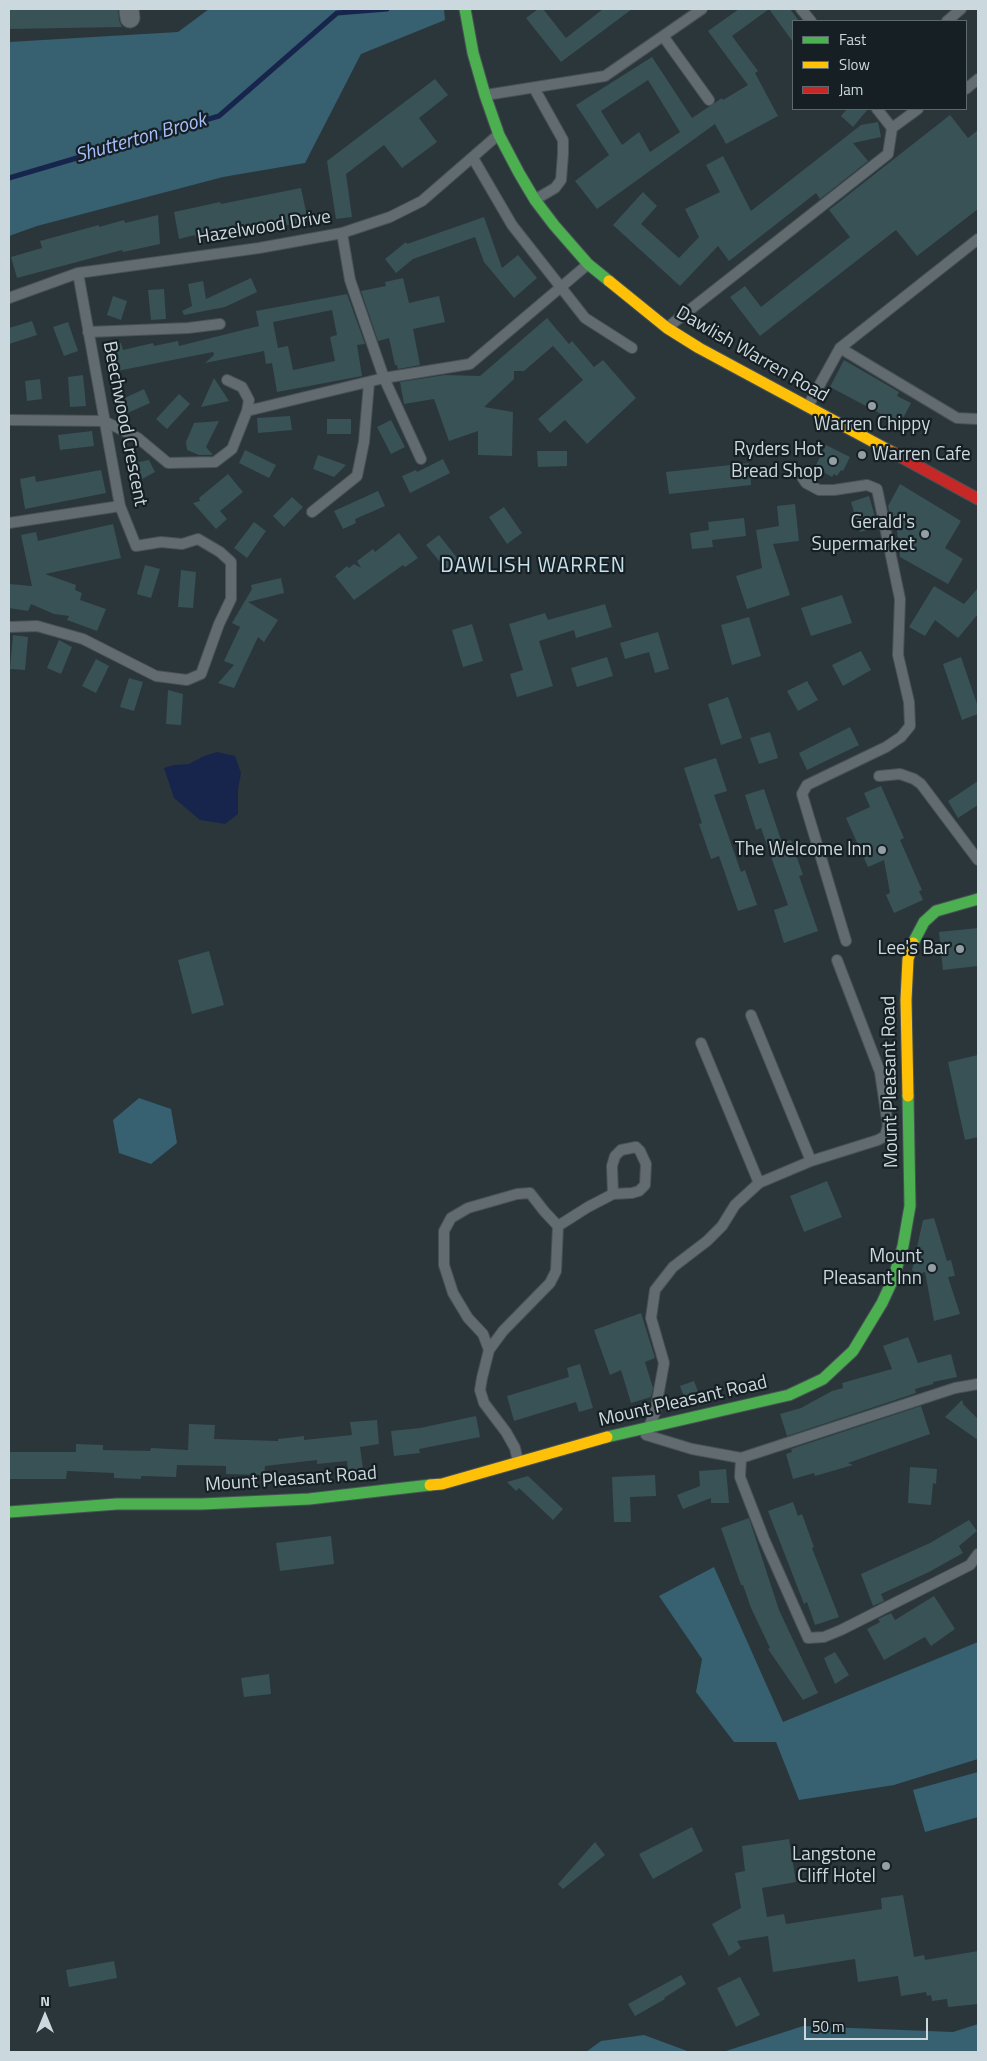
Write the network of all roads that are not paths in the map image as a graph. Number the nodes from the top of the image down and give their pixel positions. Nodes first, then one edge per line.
1 (465, 9) edge
2 (702, 9) edge
3 (801, 9) edge
4 (960, 9) edge
5 (810, 20) edge
6 (948, 20) edge
7 (663, 36) junction
8 (978, 79) edge
9 (534, 88) junction
10 (967, 88) edge
11 (485, 95) junction
12 (709, 100) dead end
13 (878, 110) edge
14 (917, 110) edge
15 (892, 128) junction
16 (499, 135) junction
17 (473, 158) junction
18 (535, 200) junction
19 (342, 233) junction
20 (978, 239) edge
21 (588, 264) junction
22 (78, 273) junction
23 (561, 288) junction
24 (9, 298) edge
25 (220, 324) dead end
26 (667, 328) junction
27 (88, 332) junction
28 (632, 348) dead end
29 (840, 348) junction
30 (384, 378) junction
31 (227, 380) dead end
32 (369, 383) junction
33 (807, 407) junction
34 (247, 411) junction
35 (978, 419) edge
36 (9, 420) edge
37 (104, 421) junction
38 (421, 459) dead end
39 (802, 477) dead end
40 (978, 499) edge
41 (120, 506) junction
42 (312, 512) dead end
43 (9, 523) edge
44 (9, 627) edge
45 (879, 776) dead end
46 (978, 860) edge
47 (978, 900) edge
48 (846, 941) dead end
49 (837, 960) dead end
50 (751, 1015) dead end
51 (701, 1043) dead end
52 (811, 1161) junction
53 (758, 1183) junction
54 (613, 1194) junction
55 (558, 1226) junction
56 (489, 1350) junction
57 (978, 1384) edge
58 (649, 1426) junction
59 (630, 1431) junction
60 (741, 1458) junction
61 (518, 1462) junction
62 (9, 1512) edge
63 (978, 1554) edge

1 - 11 street, Dawlish Warren Road
2 - 7 lane
3 - 5 lane
4 - 6 lane
7 - 9 lane
7 - 12 lane
8 - 10 lane
9 - 11 lane
9 - 18 lane
11 - 16 street, Dawlish Warren Road
13 - 15 lane
14 - 15 lane
15 - 26 lane
16 - 17 lane, Hazelwood Drive
16 - 18 street, Dawlish Warren Road
17 - 19 lane, Hazelwood Drive
17 - 23 lane
18 - 21 street, Dawlish Warren Road
19 - 22 lane, Hazelwood Drive
19 - 30 lane
20 - 29 lane
21 - 23 lane
21 - 26 street, Dawlish Warren Road
22 - 24 lane, Hazelwood Drive
22 - 27 lane, Beechwood Crescent
23 - 28 lane
23 - 30 lane
25 - 27 lane
26 - 33 street, Dawlish Warren Road
27 - 37 lane, Beechwood Crescent
29 - 33 lane
29 - 35 lane
30 - 32 lane
30 - 38 lane
31 - 34 lane
32 - 34 lane
32 - 42 lane
33 - 40 street, Dawlish Warren Road
34 - 37 lane
36 - 37 lane
37 - 41 lane, Beechwood Crescent
39 - 48 lane
41 - 43 lane
41 - 44 lane, Beechwood Crescent
45 - 46 lane
47 - 58 street, Mount Pleasant Road
49 - 52 lane
50 - 52 lane
51 - 53 lane
52 - 53 lane
53 - 58 lane
54 - 54 lane
54 - 55 lane
55 - 56 lane
55 - 56 lane
56 - 61 lane
57 - 60 lane
58 - 59 street, Mount Pleasant Road
59 - 60 lane
59 - 61 street, Mount Pleasant Road
60 - 63 lane
61 - 62 street, Mount Pleasant Road

